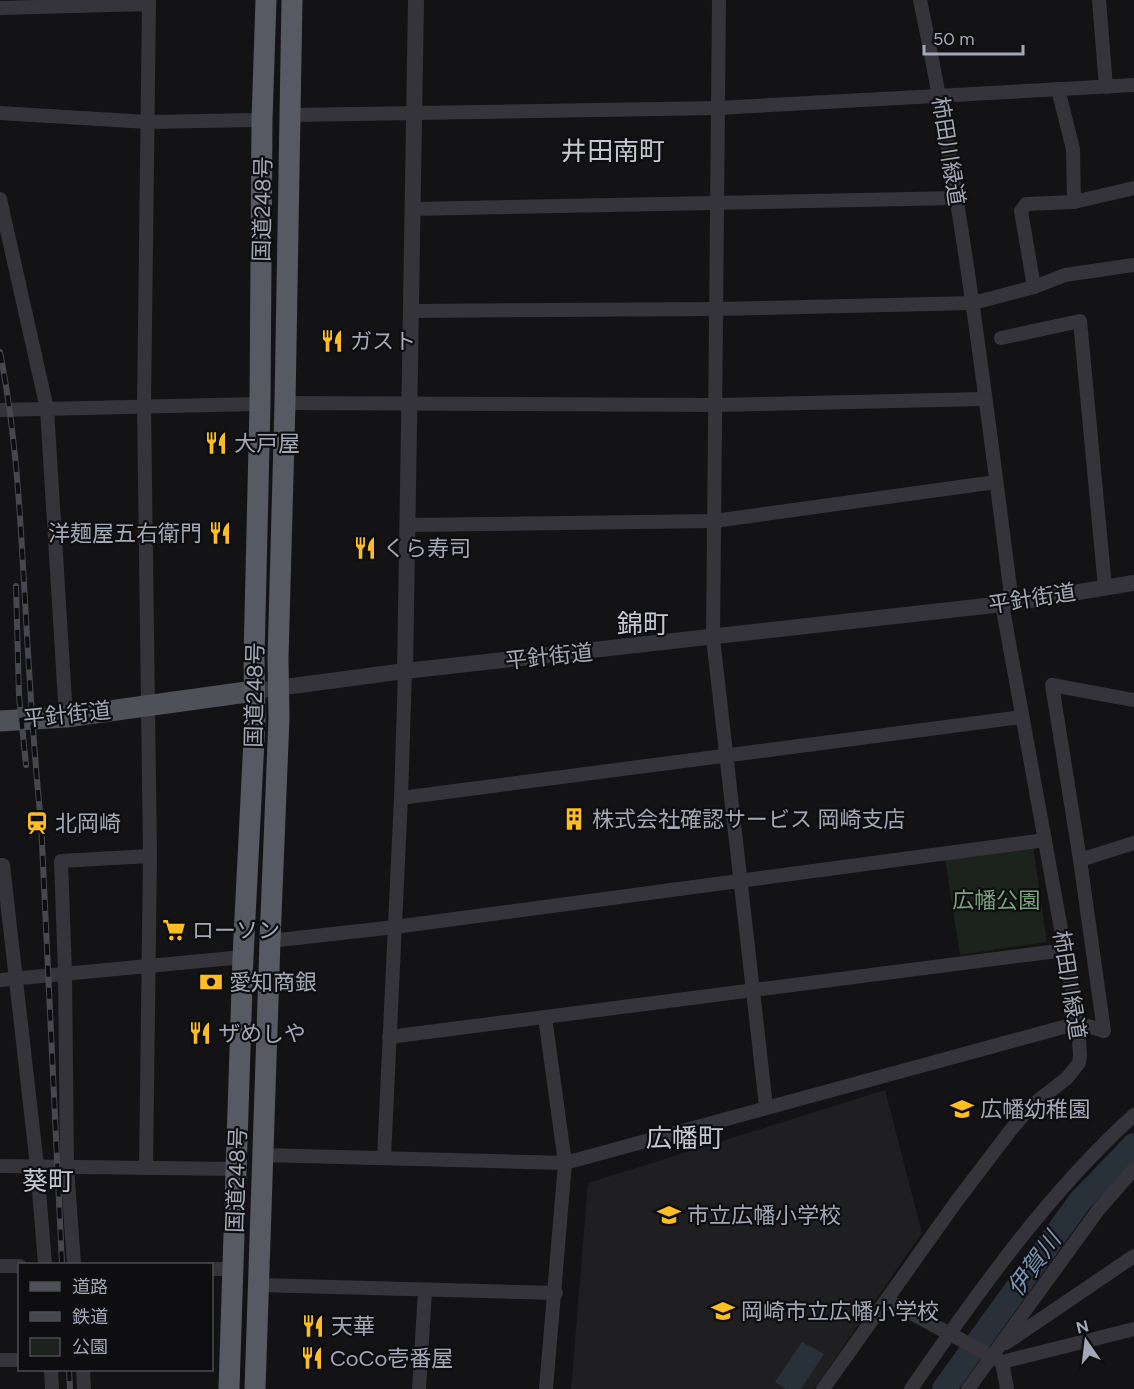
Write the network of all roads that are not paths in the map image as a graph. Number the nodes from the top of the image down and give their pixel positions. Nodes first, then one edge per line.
1 (266, 0) edge
2 (292, 0) edge
3 (416, 0) edge
4 (719, 0) edge
5 (920, 0) edge
6 (1099, 0) edge
7 (149, 2) edge
8 (0, 8) edge
9 (1134, 86) edge
10 (1106, 87) junction
11 (1058, 89) junction
12 (940, 96) junction
13 (718, 108) junction
14 (414, 112) junction
15 (0, 113) edge
16 (291, 115) junction
17 (262, 120) junction
18 (148, 122) junction
19 (1134, 188) edge
20 (956, 198) junction
21 (0, 199) edge
22 (1074, 202) junction
23 (717, 203) junction
24 (412, 209) junction
25 (1134, 265) edge
26 (1035, 287) junction
27 (973, 303) junction
28 (716, 309) junction
29 (411, 311) junction
30 (1001, 338) dead end
31 (985, 399) junction
32 (285, 403) junction
33 (260, 404) junction
34 (409, 404) junction
35 (715, 405) junction
36 (144, 407) junction
37 (47, 409) junction
38 (0, 410) edge
39 (996, 482) junction
40 (714, 520) junction
41 (407, 525) junction
42 (1105, 587) junction
43 (1131, 587) edge
44 (1007, 603) junction
45 (713, 638) junction
46 (405, 671) junction
47 (278, 688) junction
48 (254, 691) junction
49 (1134, 700) edge
50 (147, 705) junction
51 (66, 717) junction
52 (1022, 717) junction
53 (0, 721) edge
54 (726, 755) junction
55 (401, 798) junction
56 (1045, 840) junction
57 (1134, 843) edge
58 (150, 856) junction
59 (1080, 860) junction
60 (0, 865) edge
61 (741, 881) junction
62 (395, 927) junction
63 (270, 941) junction
64 (1065, 950) junction
65 (243, 957) junction
66 (149, 966) junction
67 (65, 974) junction
68 (15, 978) junction
69 (0, 980) edge
70 (753, 990) junction
71 (545, 1017) junction
72 (1078, 1023) junction
73 (389, 1037) junction
74 (766, 1106) junction
75 (1134, 1114) edge
76 (262, 1155) junction
77 (384, 1157) junction
78 (565, 1163) junction
79 (0, 1166) edge
80 (37, 1166) junction
81 (67, 1167) junction
82 (146, 1168) junction
83 (237, 1169) junction
84 (1134, 1169) edge
85 (1134, 1256) edge
86 (45, 1263) edge
87 (74, 1263) edge
88 (0, 1266) edge
89 (18, 1266) edge
90 (213, 1269) edge
91 (233, 1269) junction
92 (259, 1285) junction
93 (425, 1291) junction
94 (556, 1293) junction
95 (887, 1300) junction
96 (1134, 1329) edge
97 (949, 1333) junction
98 (996, 1356) junction
99 (0, 1360) edge
100 (18, 1360) edge
101 (51, 1371) edge
102 (82, 1371) edge
103 (52, 1389) edge
104 (84, 1389) edge
105 (230, 1389) edge
106 (255, 1389) edge
107 (419, 1389) edge
108 (546, 1389) edge
109 (823, 1389) edge
110 (911, 1389) edge
111 (968, 1389) edge
112 (1007, 1389) edge

1 - 17 highway, 国道248号
2 - 16 highway, 国道248号
3 - 14 street
4 - 13 street
5 - 12 street, 柿田川緑道
6 - 10 street
7 - 8 street
7 - 18 street
9 - 10 street
10 - 11 street
11 - 12 street
11 - 22 street
12 - 13 street
12 - 20 street, 柿田川緑道
13 - 14 street
13 - 23 street
14 - 16 street
14 - 24 street
15 - 18 street
16 - 32 highway, 国道248号
17 - 18 street
17 - 33 highway, 国道248号
18 - 36 street
19 - 22 street
20 - 23 street
20 - 27 street, 柿田川緑道
21 - 37 street
22 - 26 street
23 - 24 street
23 - 28 street
24 - 29 street
25 - 26 street
26 - 27 street
27 - 28 street
27 - 31 street, 柿田川緑道
28 - 29 street
28 - 35 street
29 - 34 street
30 - 42 street
31 - 35 street
31 - 39 street, 柿田川緑道
32 - 34 street
32 - 47 highway, 国道248号
33 - 36 street
33 - 48 highway, 国道248号
34 - 35 street
34 - 41 street
35 - 40 street
36 - 37 street
36 - 50 street
37 - 38 street
37 - 51 street
39 - 40 street
39 - 44 street, 柿田川緑道
40 - 41 street
40 - 45 street
41 - 46 street
42 - 43 street, 平針街道
42 - 44 street, 平針街道
44 - 45 street, 平針街道
44 - 52 street, 柿田川緑道
45 - 46 street, 平針街道
45 - 54 street
46 - 47 street, 平針街道
46 - 55 street
47 - 48 street, 平針街道
47 - 63 highway, 国道248号
48 - 50 main road, 平針街道
48 - 65 highway, 国道248号
49 - 59 street
50 - 51 main road, 平針街道
50 - 58 street
51 - 53 main road, 平針街道
52 - 54 street
52 - 56 street, 柿田川緑道
54 - 55 street
54 - 61 street
55 - 62 street
56 - 61 street
56 - 64 street, 柿田川緑道
57 - 59 street
58 - 66 street
58 - 67 street
59 - 72 street
60 - 68 street
61 - 62 street
61 - 70 street
62 - 63 street
62 - 73 street
63 - 76 highway, 国道248号
64 - 70 street
64 - 72 street, 柿田川緑道
65 - 66 street
65 - 83 highway, 国道248号
66 - 67 street
66 - 82 street
67 - 68 street
67 - 81 street
68 - 69 street
68 - 80 street
70 - 71 street
70 - 74 street
71 - 73 street
71 - 78 street
72 - 74 street
72 - 95 street, 柿田川緑道
73 - 77 street
74 - 78 street
75 - 97 street
76 - 77 street
76 - 92 highway, 国道248号
77 - 78 street
78 - 94 street
79 - 80 street
80 - 81 street
80 - 86 street
81 - 82 street
81 - 87 street
82 - 83 street
83 - 91 highway, 国道248号
84 - 98 street
85 - 98 street
88 - 89 street
90 - 91 street
91 - 105 highway, 国道248号
92 - 93 street
92 - 106 highway, 国道248号
93 - 94 street
93 - 107 street
94 - 108 street
95 - 97 street
95 - 109 street, 柿田川緑道
96 - 98 street
97 - 98 street
97 - 110 street
98 - 111 street
98 - 112 street
99 - 100 street
101 - 103 street
102 - 104 street

